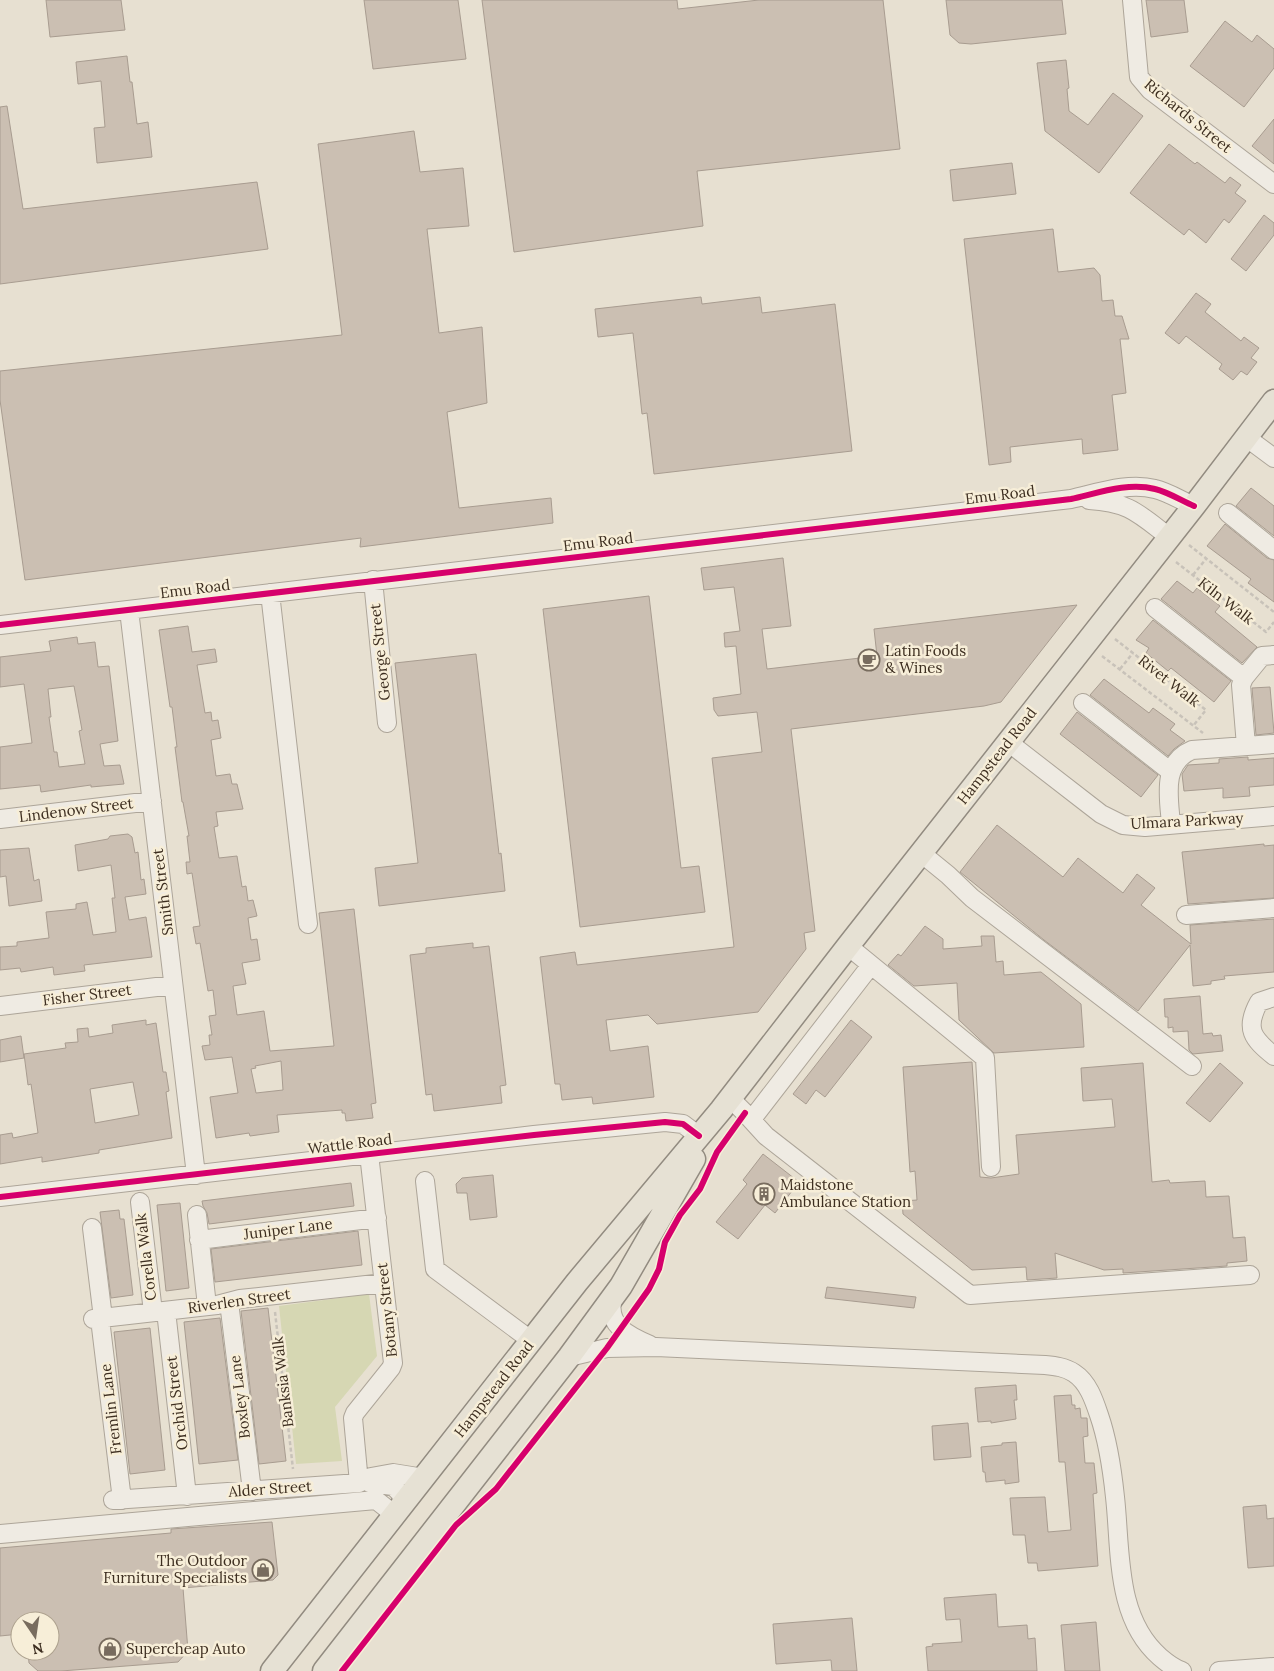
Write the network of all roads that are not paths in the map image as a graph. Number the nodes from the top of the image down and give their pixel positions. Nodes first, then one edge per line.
1 (1132, 0) edge
2 (1274, 184) edge
3 (1274, 401) edge
4 (1247, 438) junction
5 (1274, 458) edge
6 (1071, 499) junction
7 (1194, 506) junction
8 (1228, 513) dead end
9 (1179, 541) junction
10 (1274, 550) edge
11 (373, 580) junction
12 (270, 593) junction
13 (1155, 608) dead end
14 (129, 610) junction
15 (0, 625) edge
16 (1274, 654) edge
17 (1244, 678) junction
18 (1083, 703) dead end
19 (388, 723) dead end
20 (1008, 742) junction
21 (1274, 744) edge
22 (1246, 746) junction
23 (1171, 772) junction
24 (152, 801) junction
25 (1274, 816) edge
26 (0, 818) edge
27 (1171, 824) junction
28 (921, 853) junction
29 (1274, 908) edge
30 (1186, 915) dead end
31 (308, 924) dead end
32 (848, 946) junction
33 (871, 966) junction
34 (173, 985) junction
35 (1274, 997) edge
36 (0, 1006) edge
37 (1274, 1056) edge
38 (1192, 1066) dead end
39 (726, 1104) junction
40 (752, 1119) junction
41 (699, 1136) junction
42 (368, 1154) junction
43 (991, 1167) dead end
44 (196, 1174) junction
45 (425, 1181) dead end
46 (0, 1197) edge
47 (140, 1202) dead end
48 (196, 1215) dead end
49 (377, 1218) junction
50 (92, 1228) dead end
51 (199, 1240) junction
52 (1250, 1275) dead end
53 (384, 1283) junction
54 (613, 1298) junction
55 (229, 1302) junction
56 (207, 1306) junction
57 (159, 1312) junction
58 (99, 1319) junction
59 (532, 1341) junction
60 (656, 1347) junction
61 (570, 1357) junction
62 (424, 1478) junction
63 (359, 1483) junction
64 (252, 1491) junction
65 (187, 1496) junction
66 (118, 1500) joint
67 (399, 1509) junction
68 (0, 1534) edge
69 (1274, 1667) edge
70 (272, 1671) edge
71 (324, 1671) edge
72 (1182, 1671) edge
73 (1219, 1671) edge

1 - 2 street, Richards Street
3 - 4 main road, Hampstead Road
4 - 5 street
4 - 7 main road, Hampstead Road
6 - 7 street, Emu Road
6 - 9 street, Emu Road
6 - 11 street, Emu Road
7 - 9 main road, Hampstead Road
8 - 10 street
9 - 20 main road, Hampstead Road
11 - 12 street, Emu Road
11 - 19 street, George Street
12 - 14 street, Emu Road
12 - 31 street
13 - 17 street
14 - 15 street, Emu Road
14 - 24 street, Smith Street
16 - 17 street
17 - 22 street
18 - 23 street
20 - 27 street, Ulmara Parkway
20 - 28 main road, Hampstead Road
21 - 22 street
22 - 23 street
23 - 27 street
24 - 26 street, Lindenow Street
24 - 34 street, Smith Street
25 - 27 street, Ulmara Parkway
28 - 32 main road, Hampstead Road
28 - 38 street
29 - 30 street
32 - 33 street
32 - 39 main road, Hampstead Road
33 - 40 street
33 - 43 street
34 - 36 street, Fisher Street
34 - 44 street, Smith Street
35 - 37 street
39 - 40 street
39 - 41 main road, Hampstead Road
39 - 54 main road, Hampstead Road
40 - 52 street
41 - 42 street, Wattle Road
41 - 59 main road, Hampstead Road
42 - 44 street, Wattle Road
42 - 49 street, Botany Street
44 - 46 street, Wattle Road
45 - 59 street
47 - 57 street, Corella Walk
48 - 51 street
49 - 51 street, Juniper Lane
49 - 53 street, Botany Street
50 - 58 street, Fremlin Lane
51 - 56 street
53 - 55 street, Riverlen Street
53 - 63 street, Botany Street
54 - 60 street
54 - 61 main road, Hampstead Road
55 - 56 street, Riverlen Street
55 - 64 street, Boxley Lane
56 - 57 street, Riverlen Street
57 - 58 street, Riverlen Street
57 - 65 street, Orchid Street
58 - 66 street, Fremlin Lane
59 - 62 main road, Hampstead Road
60 - 61 street
60 - 72 street
61 - 71 main road, Hampstead Road
62 - 63 street, Alder Street
62 - 67 main road, Hampstead Road
63 - 64 street, Alder Street
63 - 67 street
64 - 65 street, Alder Street
65 - 66 street, Alder Street
67 - 68 street
67 - 70 main road, Hampstead Road
69 - 73 street

